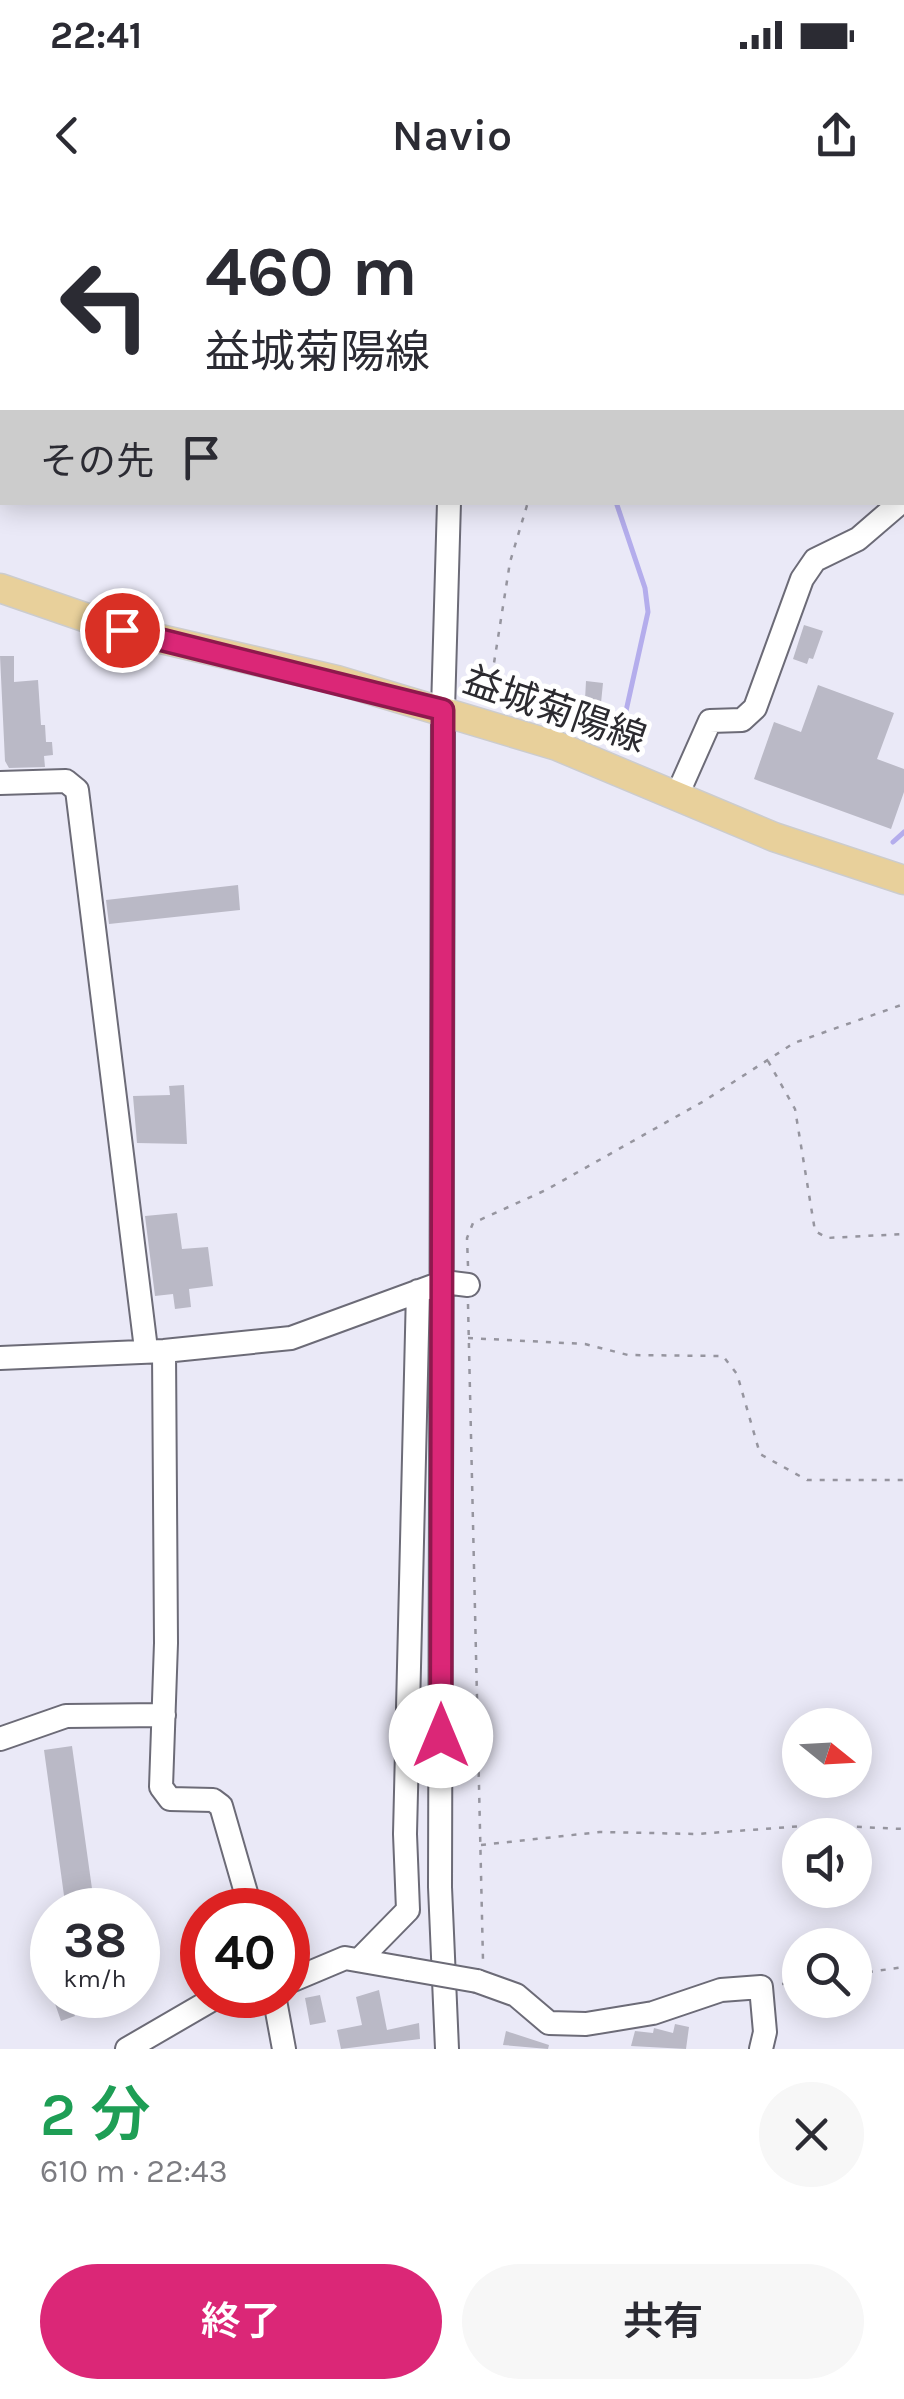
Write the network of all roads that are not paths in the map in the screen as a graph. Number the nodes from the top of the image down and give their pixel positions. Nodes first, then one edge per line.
1 (448, 505) edge
2 (897, 505) edge
3 (0, 588) edge
4 (443, 710) junction
5 (0, 784) edge
6 (678, 793) junction
7 (904, 880) edge
8 (444, 1282) junction
9 (468, 1284) road end
10 (418, 1291) junction
11 (156, 1350) junction
12 (0, 1358) edge
13 (164, 1716) junction
14 (0, 1739) edge
15 (244, 1888) edge
16 (359, 1960) junction
17 (310, 1973) edge
18 (180, 2018) edge
19 (278, 2018) edge
20 (127, 2049) edge
21 (284, 2049) edge
22 (446, 2049) edge
23 (761, 2049) edge

1 - 4 street
2 - 6 street
3 - 4 main road, 益城菊陽線
4 - 6 main road, 益城菊陽線
4 - 8 street
5 - 11 street
6 - 7 main road, 益城菊陽線
8 - 9 street
8 - 10 street
8 - 22 street
10 - 11 street
10 - 16 street
11 - 12 street
11 - 13 street
13 - 14 street
13 - 15 street
16 - 17 street
16 - 23 street, bridge
18 - 20 street
19 - 21 street

